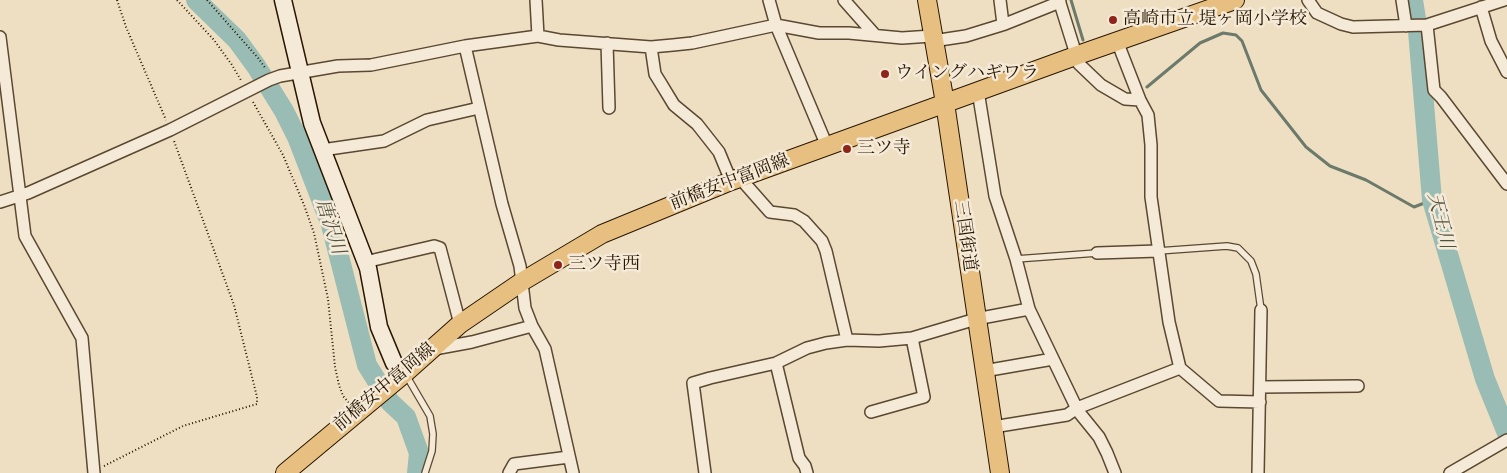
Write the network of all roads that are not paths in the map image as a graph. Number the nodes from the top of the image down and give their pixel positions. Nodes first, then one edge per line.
1 (283, 0) edge
2 (536, 0) edge
3 (770, 0) edge
4 (844, 0) edge
5 (926, 0) edge
6 (1000, 0) edge
7 (1235, 0) edge
8 (1308, 0) edge
9 (1402, 0) edge
10 (1059, 1) edge
11 (1496, 1) edge
12 (1481, 7) junction
13 (776, 24) junction
14 (1003, 24) junction
15 (1427, 25) junction
16 (1406, 26) junction
17 (875, 35) junction
18 (538, 36) junction
19 (0, 37) edge
20 (933, 39) junction
21 (1117, 41) junction
22 (607, 43) junction
23 (465, 46) junction
24 (651, 47) junction
25 (1078, 55) junction
26 (302, 72) junction
27 (1507, 72) edge
28 (978, 91) junction
29 (1140, 100) junction
30 (945, 103) junction
31 (479, 108) junction
32 (609, 108) dead end
33 (827, 146) junction
34 (322, 150) junction
35 (736, 179) junction
36 (1507, 184) edge
37 (19, 196) junction
38 (0, 202) edge
39 (1158, 251) junction
40 (1097, 253) joint
41 (1016, 259) junction
42 (365, 262) junction
43 (523, 281) junction
44 (1029, 309) junction
45 (1261, 310) joint
46 (976, 319) junction
47 (460, 324) junction
48 (532, 326) junction
49 (912, 338) junction
50 (847, 340) junction
51 (431, 349) junction
52 (1053, 359) junction
53 (776, 363) junction
54 (1180, 368) junction
55 (984, 371) junction
56 (405, 373) junction
57 (1358, 386) dead end
58 (1260, 387) junction
59 (1260, 402) junction
60 (1077, 408) junction
61 (871, 412) dead end
62 (993, 427) junction
63 (1507, 440) edge
64 (569, 457) junction
65 (94, 471) edge
66 (285, 473) edge
67 (425, 473) edge
68 (509, 473) edge
69 (573, 473) edge
70 (705, 473) edge
71 (807, 473) edge
72 (1000, 473) edge
73 (1115, 473) edge
74 (1258, 473) edge
75 (1450, 473) edge

1 - 26 street
2 - 18 street
3 - 13 street
4 - 17 street
5 - 20 main road, 三国街道
6 - 14 street
7 - 21 main road, 前橋安中富岡線
8 - 16 street
9 - 16 street
10 - 14 street
10 - 25 street
11 - 12 street
12 - 15 street
12 - 27 street
13 - 17 street
13 - 24 street
13 - 33 street
14 - 20 street
15 - 16 street
15 - 36 street
17 - 20 street
18 - 22 street
18 - 23 street
19 - 37 street
20 - 30 main road, 三国街道
21 - 25 main road, 前橋安中富岡線
21 - 29 street
22 - 24 street
22 - 32 street
23 - 26 street
23 - 31 street
24 - 35 street
25 - 28 main road, 前橋安中富岡線
25 - 29 street
26 - 34 street
26 - 37 street
28 - 30 main road, 前橋安中富岡線
28 - 41 street
29 - 39 street
30 - 33 main road, 前橋安中富岡線
30 - 46 main road, 三国街道
31 - 34 street
31 - 43 street
33 - 35 main road, 前橋安中富岡線
34 - 42 street
35 - 43 main road, 前橋安中富岡線
35 - 50 street
37 - 38 street
37 - 65 street
39 - 40 street
39 - 45 lane
39 - 54 street
40 - 41 lane
41 - 44 street
42 - 47 street
42 - 56 street
43 - 47 main road, 前橋安中富岡線
43 - 48 street
44 - 46 street
44 - 52 street
45 - 58 street
46 - 49 street
46 - 55 main road, 三国街道
47 - 51 main road, 前橋安中富岡線
48 - 51 street
48 - 64 street
49 - 50 street
49 - 61 street
50 - 53 street
51 - 56 main road, 前橋安中富岡線
52 - 55 street
52 - 60 street
53 - 70 street
53 - 71 street
54 - 59 street
54 - 60 street
55 - 62 main road, 三国街道
56 - 66 main road, 前橋安中富岡線
56 - 67 lane
57 - 58 street
58 - 59 street
59 - 74 street
60 - 62 street
60 - 73 street
62 - 72 main road, 三国街道
63 - 75 street
64 - 68 street
64 - 69 street

